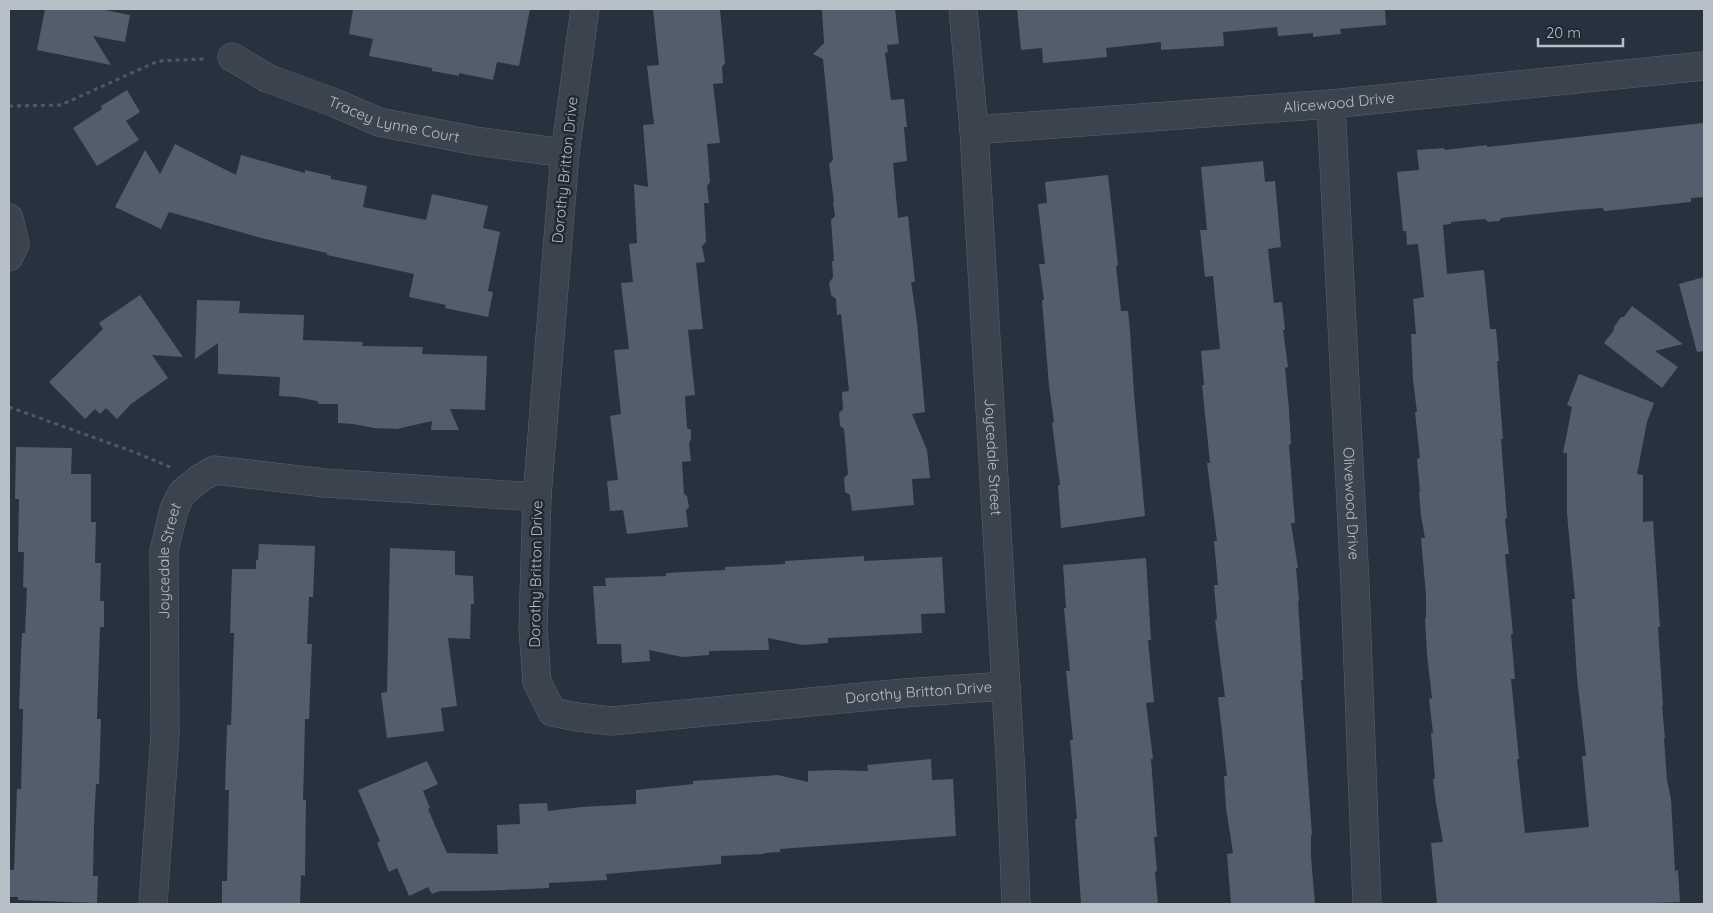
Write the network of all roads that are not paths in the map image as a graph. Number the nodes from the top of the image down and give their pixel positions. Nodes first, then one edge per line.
1 (585, 9) edge
2 (963, 9) edge
3 (232, 57) road end
4 (1704, 66) edge
5 (1331, 104) junction
6 (974, 130) junction
7 (565, 153) junction
8 (9, 218) edge
9 (9, 257) edge
10 (537, 497) junction
11 (1006, 686) junction
12 (154, 904) edge
13 (1016, 904) edge
14 (1367, 904) edge

1 - 7 street, Dorothy Britton Drive
2 - 6 street, Joycedale Street
3 - 7 street, Tracey Lynne Court
4 - 5 street, Alicewood Drive
5 - 6 street, Alicewood Drive
5 - 14 street, Olivewood Drive
6 - 11 street, Joycedale Street
7 - 10 street, Dorothy Britton Drive
8 - 9 street
10 - 11 street, Dorothy Britton Drive
10 - 12 street, Joycedale Street
11 - 13 street, Joycedale Street

